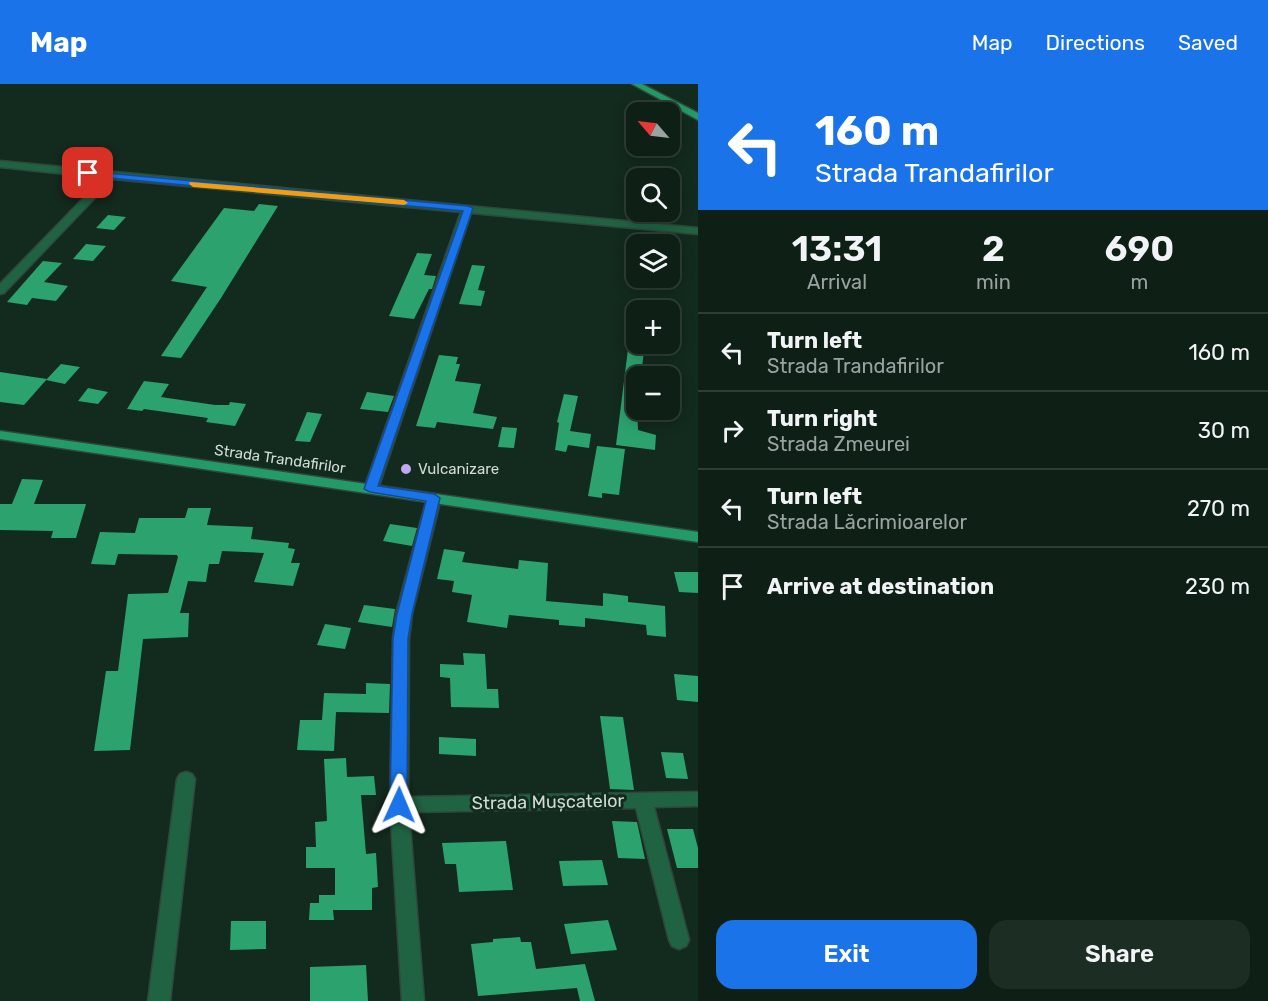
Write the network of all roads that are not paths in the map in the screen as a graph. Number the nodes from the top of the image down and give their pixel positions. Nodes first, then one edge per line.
1 (636, 84) edge
2 (698, 117) edge
3 (0, 164) edge
4 (110, 176) junction
5 (468, 208) junction
6 (698, 231) edge
7 (0, 291) edge
8 (0, 435) edge
9 (370, 489) junction
10 (434, 498) junction
11 (698, 537) edge
12 (186, 778) dead end
13 (698, 799) edge
14 (643, 800) junction
15 (399, 805) junction
16 (679, 940) dead end
17 (159, 1001) edge
18 (413, 1001) edge

1 - 2 main road
3 - 4 street
4 - 5 street
4 - 7 street
5 - 6 street
5 - 9 street
8 - 9 main road, Strada Trandafirilor
9 - 10 main road, Strada Trandafirilor
10 - 11 main road, Strada Trandafirilor
10 - 15 street
12 - 17 street
13 - 14 street, Strada Mușcatelor
14 - 15 street, Strada Mușcatelor
14 - 16 street
15 - 18 street

